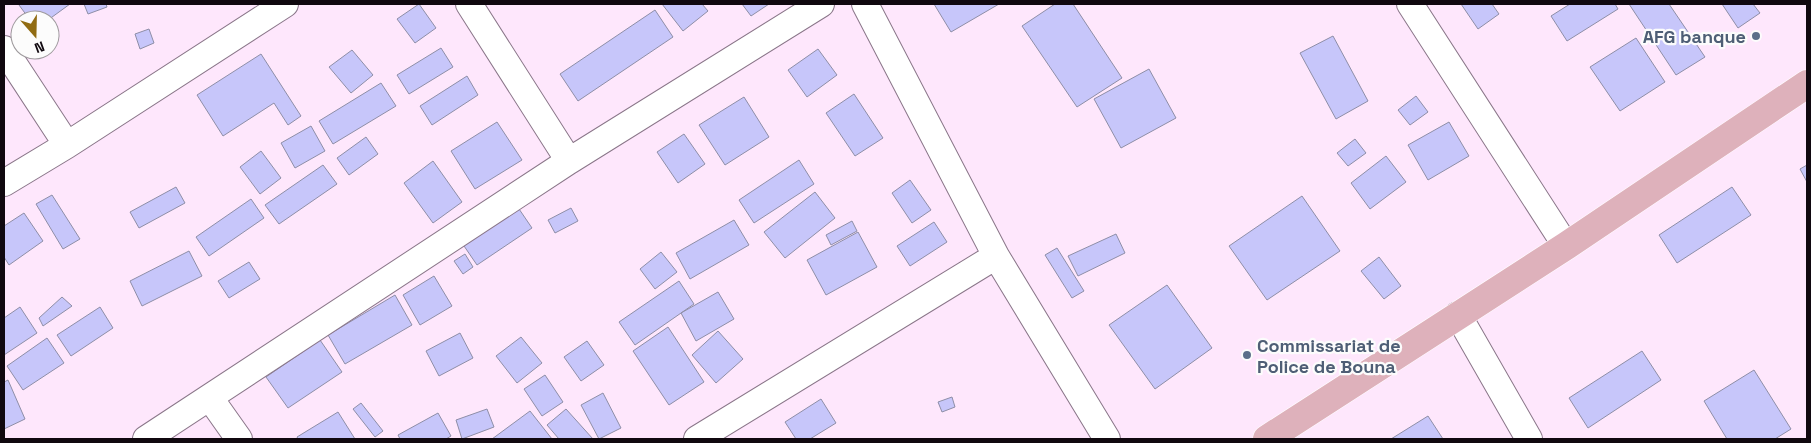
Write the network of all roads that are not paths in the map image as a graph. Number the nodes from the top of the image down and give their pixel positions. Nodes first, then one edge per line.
1 (285, 4) edge
2 (469, 4) edge
3 (821, 4) edge
4 (864, 4) edge
5 (1410, 4) edge
6 (4, 49) edge
7 (1807, 84) edge
8 (67, 145) junction
9 (569, 161) junction
10 (4, 184) edge
11 (1566, 246) junction
12 (996, 256) junction
13 (1458, 315) junction
14 (210, 398) junction
15 (146, 439) edge
16 (239, 439) edge
17 (697, 439) edge
18 (1107, 439) edge
19 (1267, 439) edge
20 (1529, 439) edge

1 - 8 street
2 - 9 street
3 - 9 street
4 - 12 street
5 - 11 street
6 - 8 street
7 - 11 main road
8 - 10 street
9 - 14 street
11 - 13 main road
12 - 17 street
12 - 18 street
13 - 19 main road
13 - 20 street
14 - 15 street
14 - 16 street

